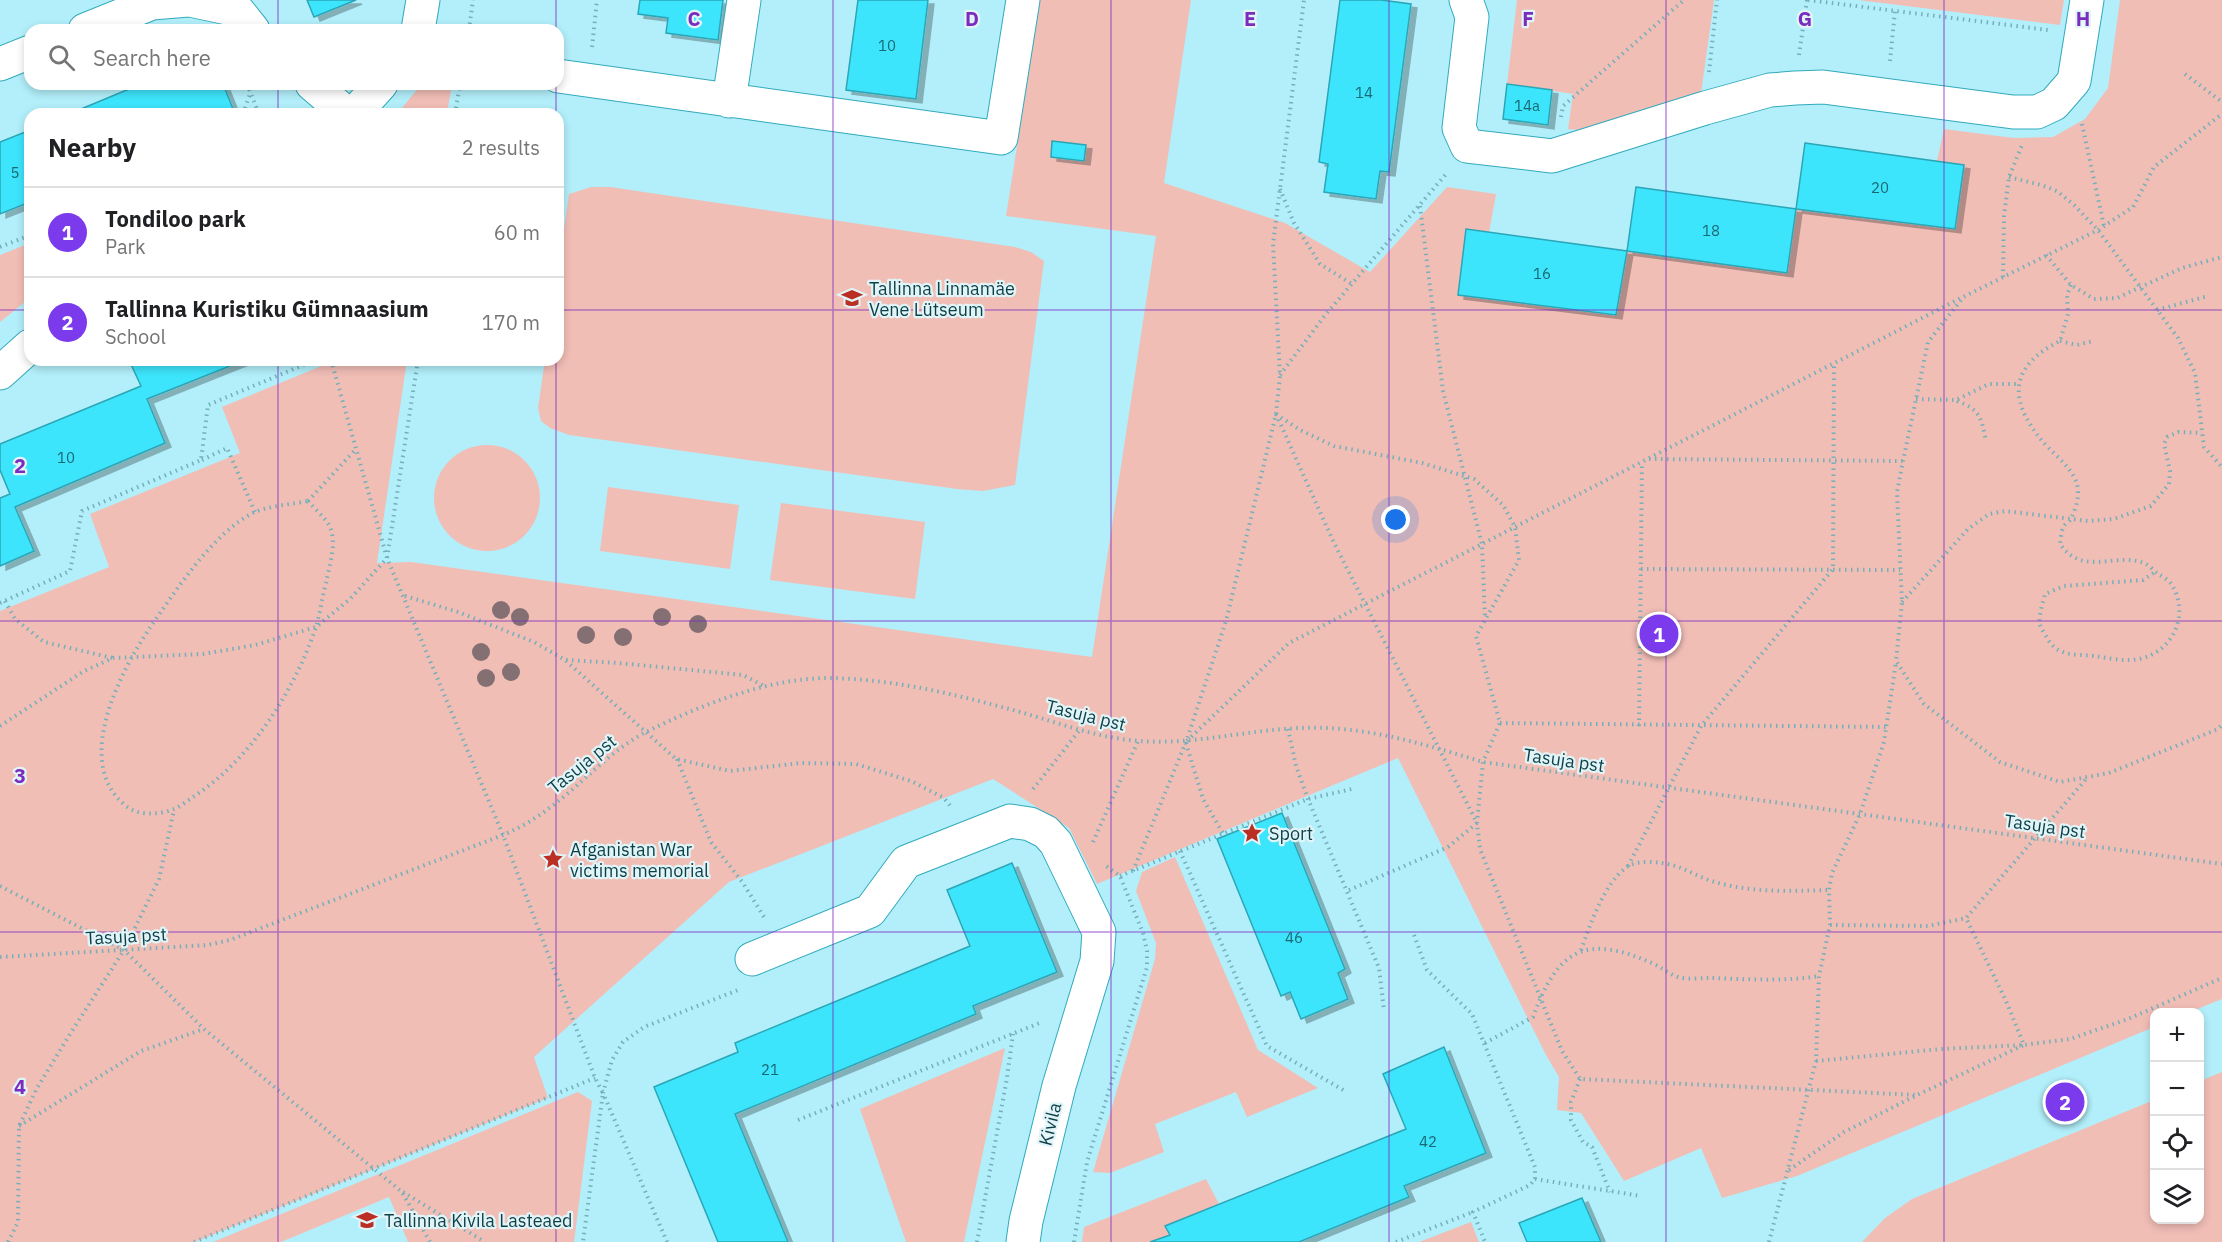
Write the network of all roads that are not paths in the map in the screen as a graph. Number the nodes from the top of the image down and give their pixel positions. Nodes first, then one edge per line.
1 (189, 0) edge
2 (423, 0) edge
3 (744, 0) edge
4 (1023, 0) edge
5 (1466, 0) edge
6 (2087, 0) edge
7 (100, 24) edge
8 (248, 24) edge
9 (419, 24) edge
10 (24, 54) edge
11 (0, 64) edge
12 (573, 79) edge
13 (319, 90) edge
14 (376, 90) edge
15 (729, 101) junction
16 (340, 108) edge
17 (359, 108) edge
18 (24, 351) edge
19 (0, 373) edge
20 (752, 959) road end
21 (1023, 1242) edge

1 - 7 street
1 - 8 street
2 - 9 street
3 - 15 street
4 - 15 street
5 - 6 street
10 - 11 street
12 - 15 street
13 - 16 street
14 - 17 street
18 - 19 street
20 - 21 street, Kivila

